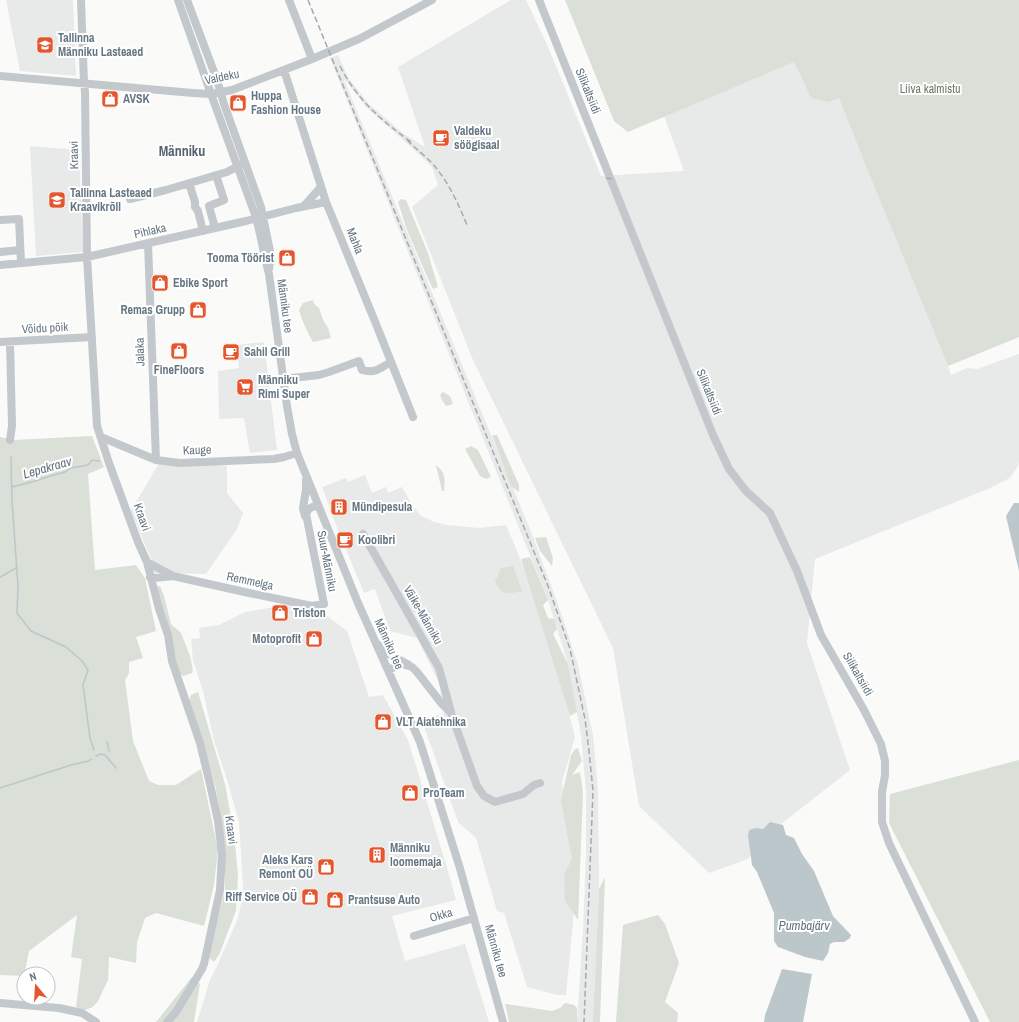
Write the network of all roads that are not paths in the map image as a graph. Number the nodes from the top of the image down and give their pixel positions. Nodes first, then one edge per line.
1 (81, 0) edge
2 (178, 0) edge
3 (188, 0) edge
4 (289, 0) edge
5 (432, 0) edge
6 (539, 0) edge
7 (312, 59) junction
8 (284, 70) junction
9 (0, 76) edge
10 (84, 83) junction
11 (220, 92) junction
12 (211, 94) junction
13 (241, 165) junction
14 (216, 175) junction
15 (189, 183) junction
16 (321, 187) junction
17 (130, 198) dead end
18 (326, 202) junction
19 (304, 206) junction
20 (260, 217) junction
21 (0, 220) edge
22 (215, 228) junction
23 (203, 231) junction
24 (148, 244) junction
25 (20, 250) junction
26 (0, 252) edge
27 (87, 257) junction
28 (22, 263) junction
29 (0, 265) edge
30 (92, 338) junction
31 (0, 342) edge
32 (10, 342) junction
33 (391, 362) junction
34 (283, 379) junction
35 (413, 418) dead end
36 (101, 437) junction
37 (10, 440) dead end
38 (297, 453) junction
39 (156, 460) junction
40 (306, 475) junction
41 (319, 508) junction
42 (307, 523) junction
43 (363, 534) dead end
44 (147, 562) junction
45 (150, 576) junction
46 (173, 576) junction
47 (324, 604) joint
48 (375, 642) junction
49 (412, 667) junction
50 (388, 670) junction
51 (451, 713) junction
52 (540, 782) dead end
53 (474, 918) junction
54 (414, 936) dead end
55 (0, 1003) edge
56 (96, 1022) edge
57 (167, 1022) edge
58 (503, 1022) edge
59 (975, 1022) edge

1 - 10 street, Kraavi
2 - 12 street, Männiku tee
3 - 11 street, Männiku tee
4 - 7 street
5 - 7 street, Valdeku
6 - 59 street, Silikaltsiidi
7 - 8 street, Valdeku
8 - 11 street, Valdeku
8 - 16 street, Mahla
9 - 10 street, Valdeku
10 - 12 street, Valdeku
10 - 27 street, Kraavi
11 - 12 street, Valdeku
11 - 13 street, Männiku tee
12 - 13 street, Männiku tee
13 - 14 street
13 - 20 street, Männiku tee
14 - 15 street
14 - 22 street
15 - 17 street
15 - 23 street
16 - 18 street, Mahla
16 - 19 street
18 - 19 street, Pihlaka
18 - 33 street, Mahla
19 - 20 street, Pihlaka
20 - 22 street, Pihlaka
20 - 34 street, Männiku tee
21 - 25 street
22 - 23 street, Pihlaka
23 - 24 street, Pihlaka
24 - 27 street, Pihlaka
24 - 39 street, Jalaka
25 - 26 street
25 - 28 street
27 - 28 street, Pihlaka
27 - 30 street, Kraavi
28 - 29 street, Pihlaka
30 - 32 street, Võidu põik
30 - 36 street, Kraavi
31 - 32 street, Võidu põik
32 - 37 street
33 - 34 street
33 - 35 street, Mahla
34 - 38 street, Männiku tee
36 - 39 street, Kauge
36 - 44 street, Kraavi
38 - 39 street, Kauge
38 - 40 street, Männiku tee
40 - 41 street, Männiku tee
40 - 42 street
41 - 42 street, Suur-Männiku
41 - 48 street, Männiku tee
42 - 47 street, Suur-Männiku
43 - 51 street, Väike-Männiku
44 - 45 street, Kraavi
44 - 46 street, Remmelga
45 - 46 street, Remmelga
45 - 57 street, Kraavi
46 - 47 street, Remmelga
48 - 49 street, Väike-Männiku
48 - 50 street, Männiku tee
49 - 50 street
49 - 51 street, Väike-Männiku
50 - 53 street, Männiku tee
51 - 52 street, Väike-Männiku
53 - 54 street, Okka
53 - 58 street, Männiku tee
55 - 56 street

